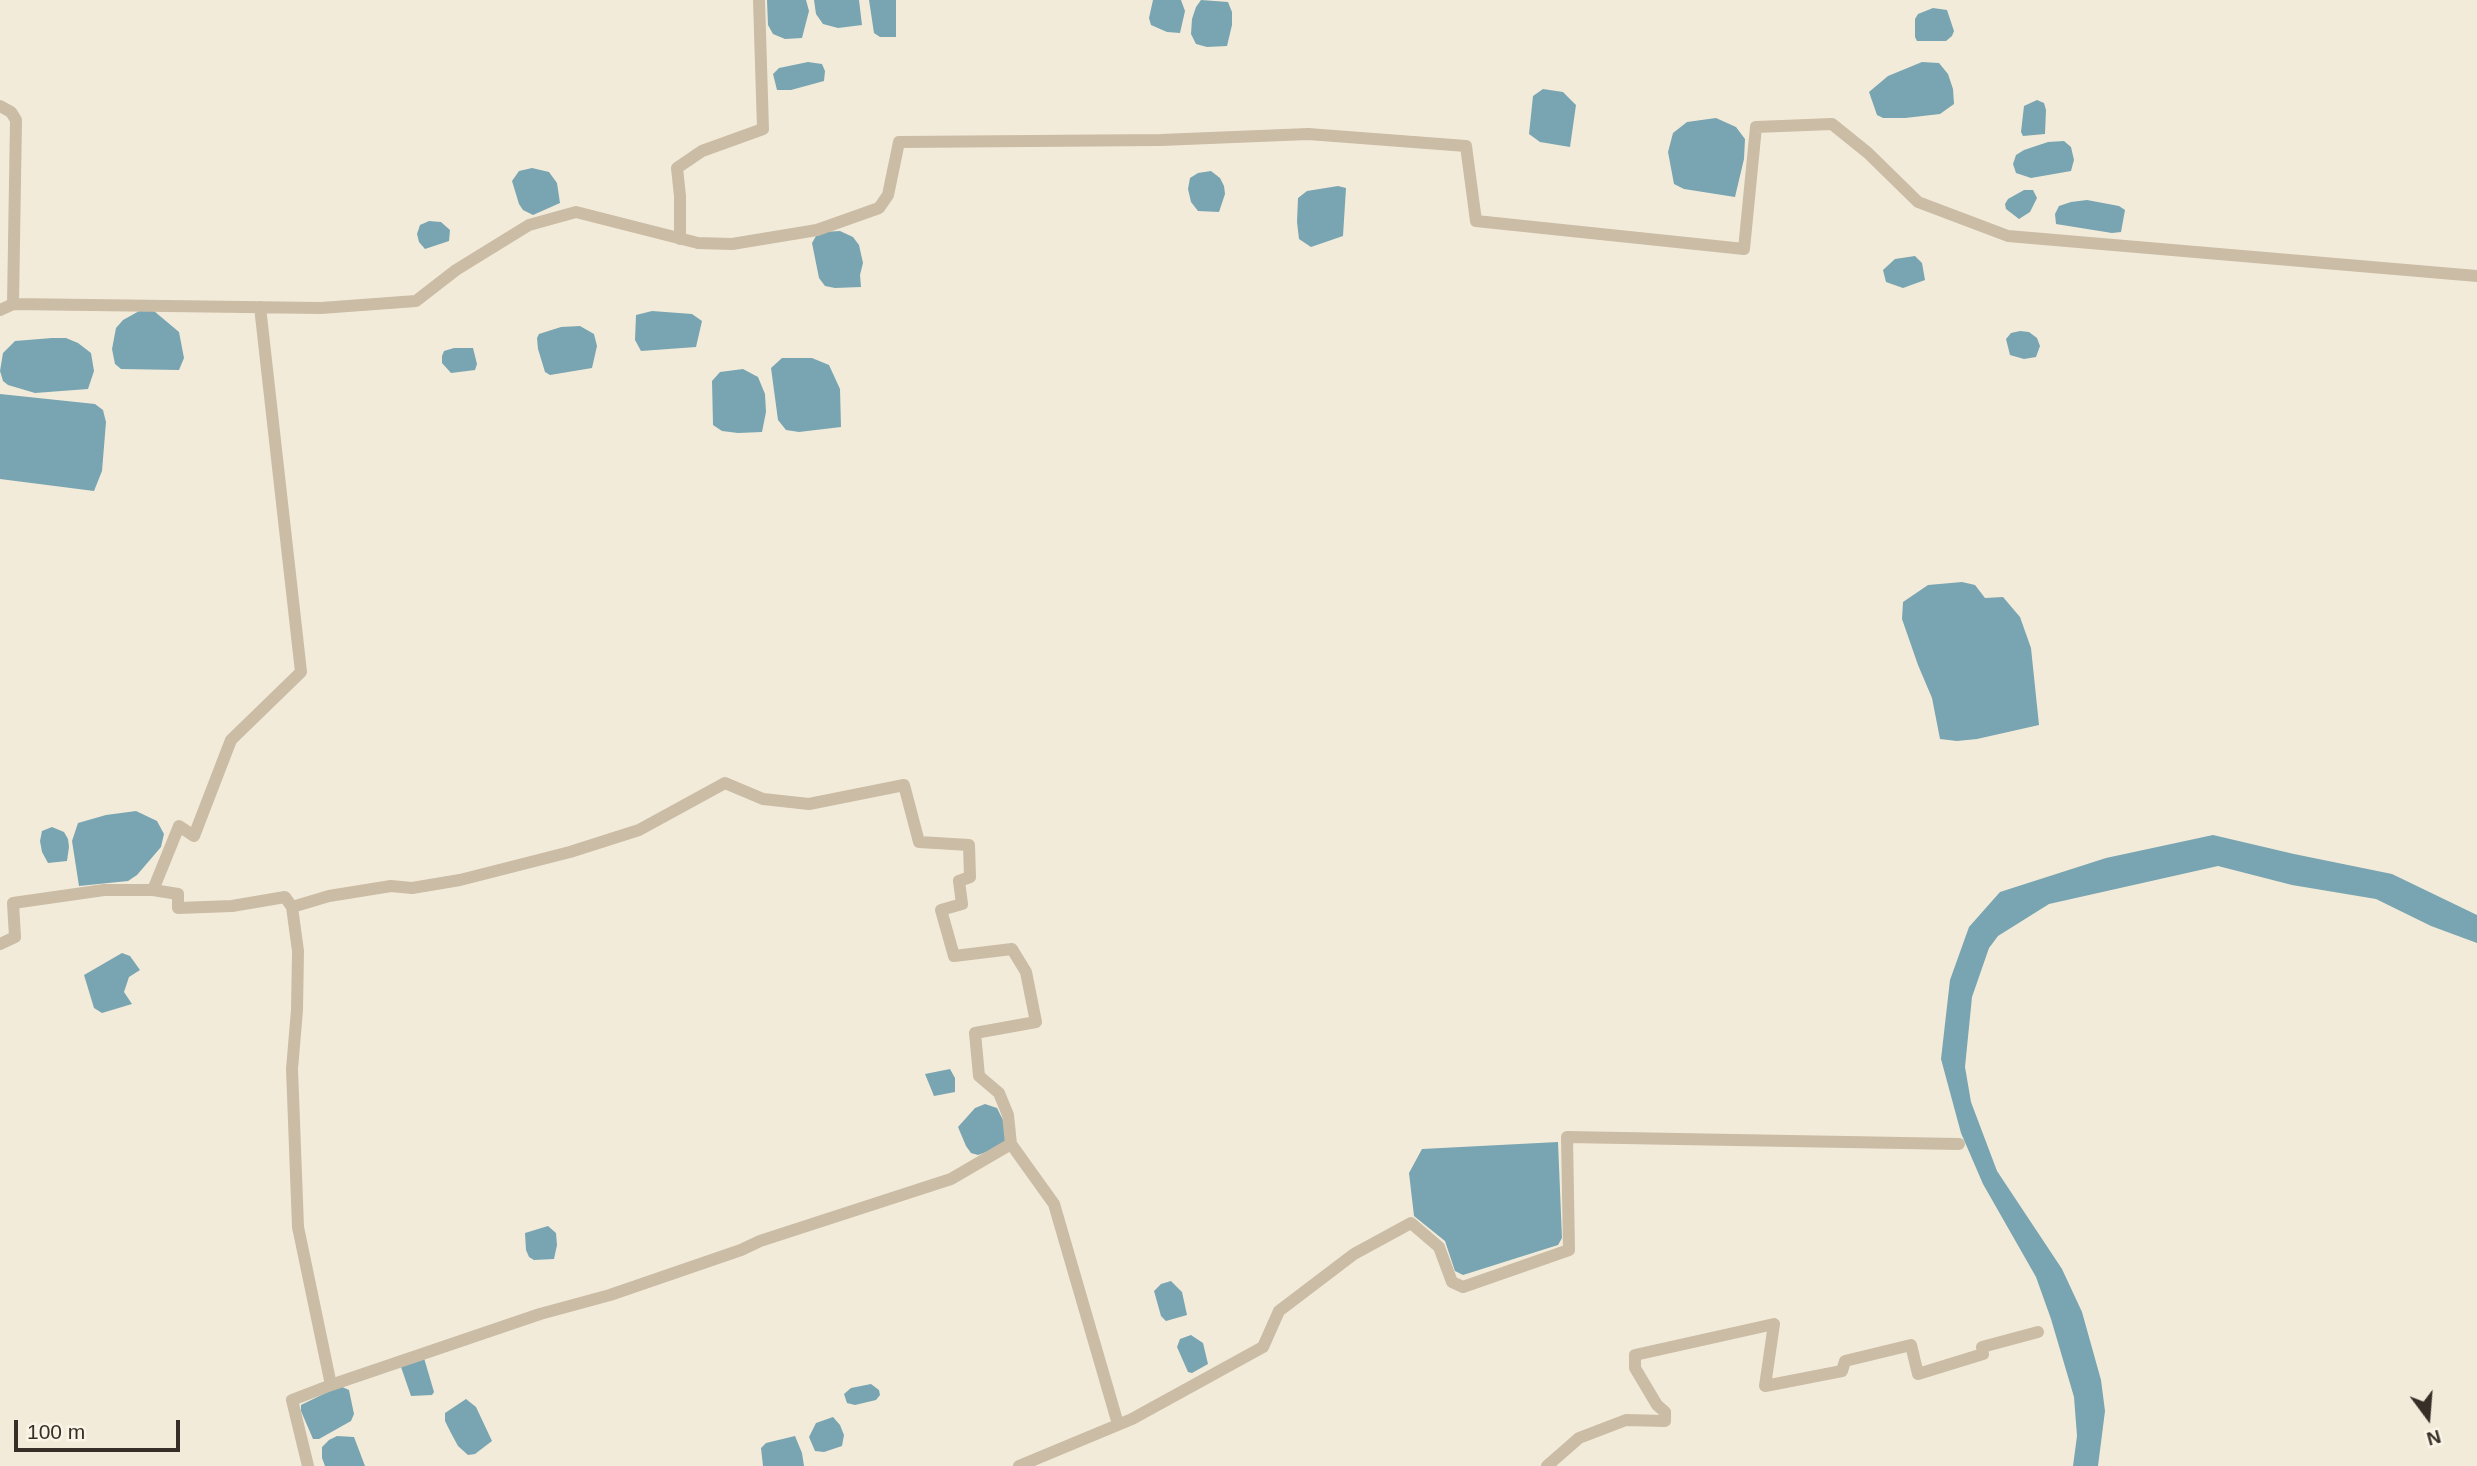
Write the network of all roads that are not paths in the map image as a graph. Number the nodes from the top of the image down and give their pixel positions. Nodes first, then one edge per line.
1 (759, 0) edge
2 (0, 106) edge
3 (680, 239) junction
4 (2477, 276) edge
5 (13, 304) junction
6 (260, 307) junction
7 (0, 310) edge
8 (153, 890) junction
9 (292, 906) junction
10 (0, 944) edge
11 (1959, 1143) dead end
12 (1011, 1144) junction
13 (2038, 1332) dead end
14 (331, 1385) junction
15 (1118, 1424) junction
16 (308, 1466) edge
17 (1019, 1466) edge
18 (1547, 1466) edge

1 - 3 street
2 - 5 street
3 - 4 street
3 - 6 street
5 - 6 street
5 - 7 street
6 - 8 street
8 - 9 street
8 - 10 street
9 - 12 street
9 - 14 street
11 - 15 street
12 - 14 street
12 - 15 street
13 - 18 street
14 - 16 street
15 - 17 street

